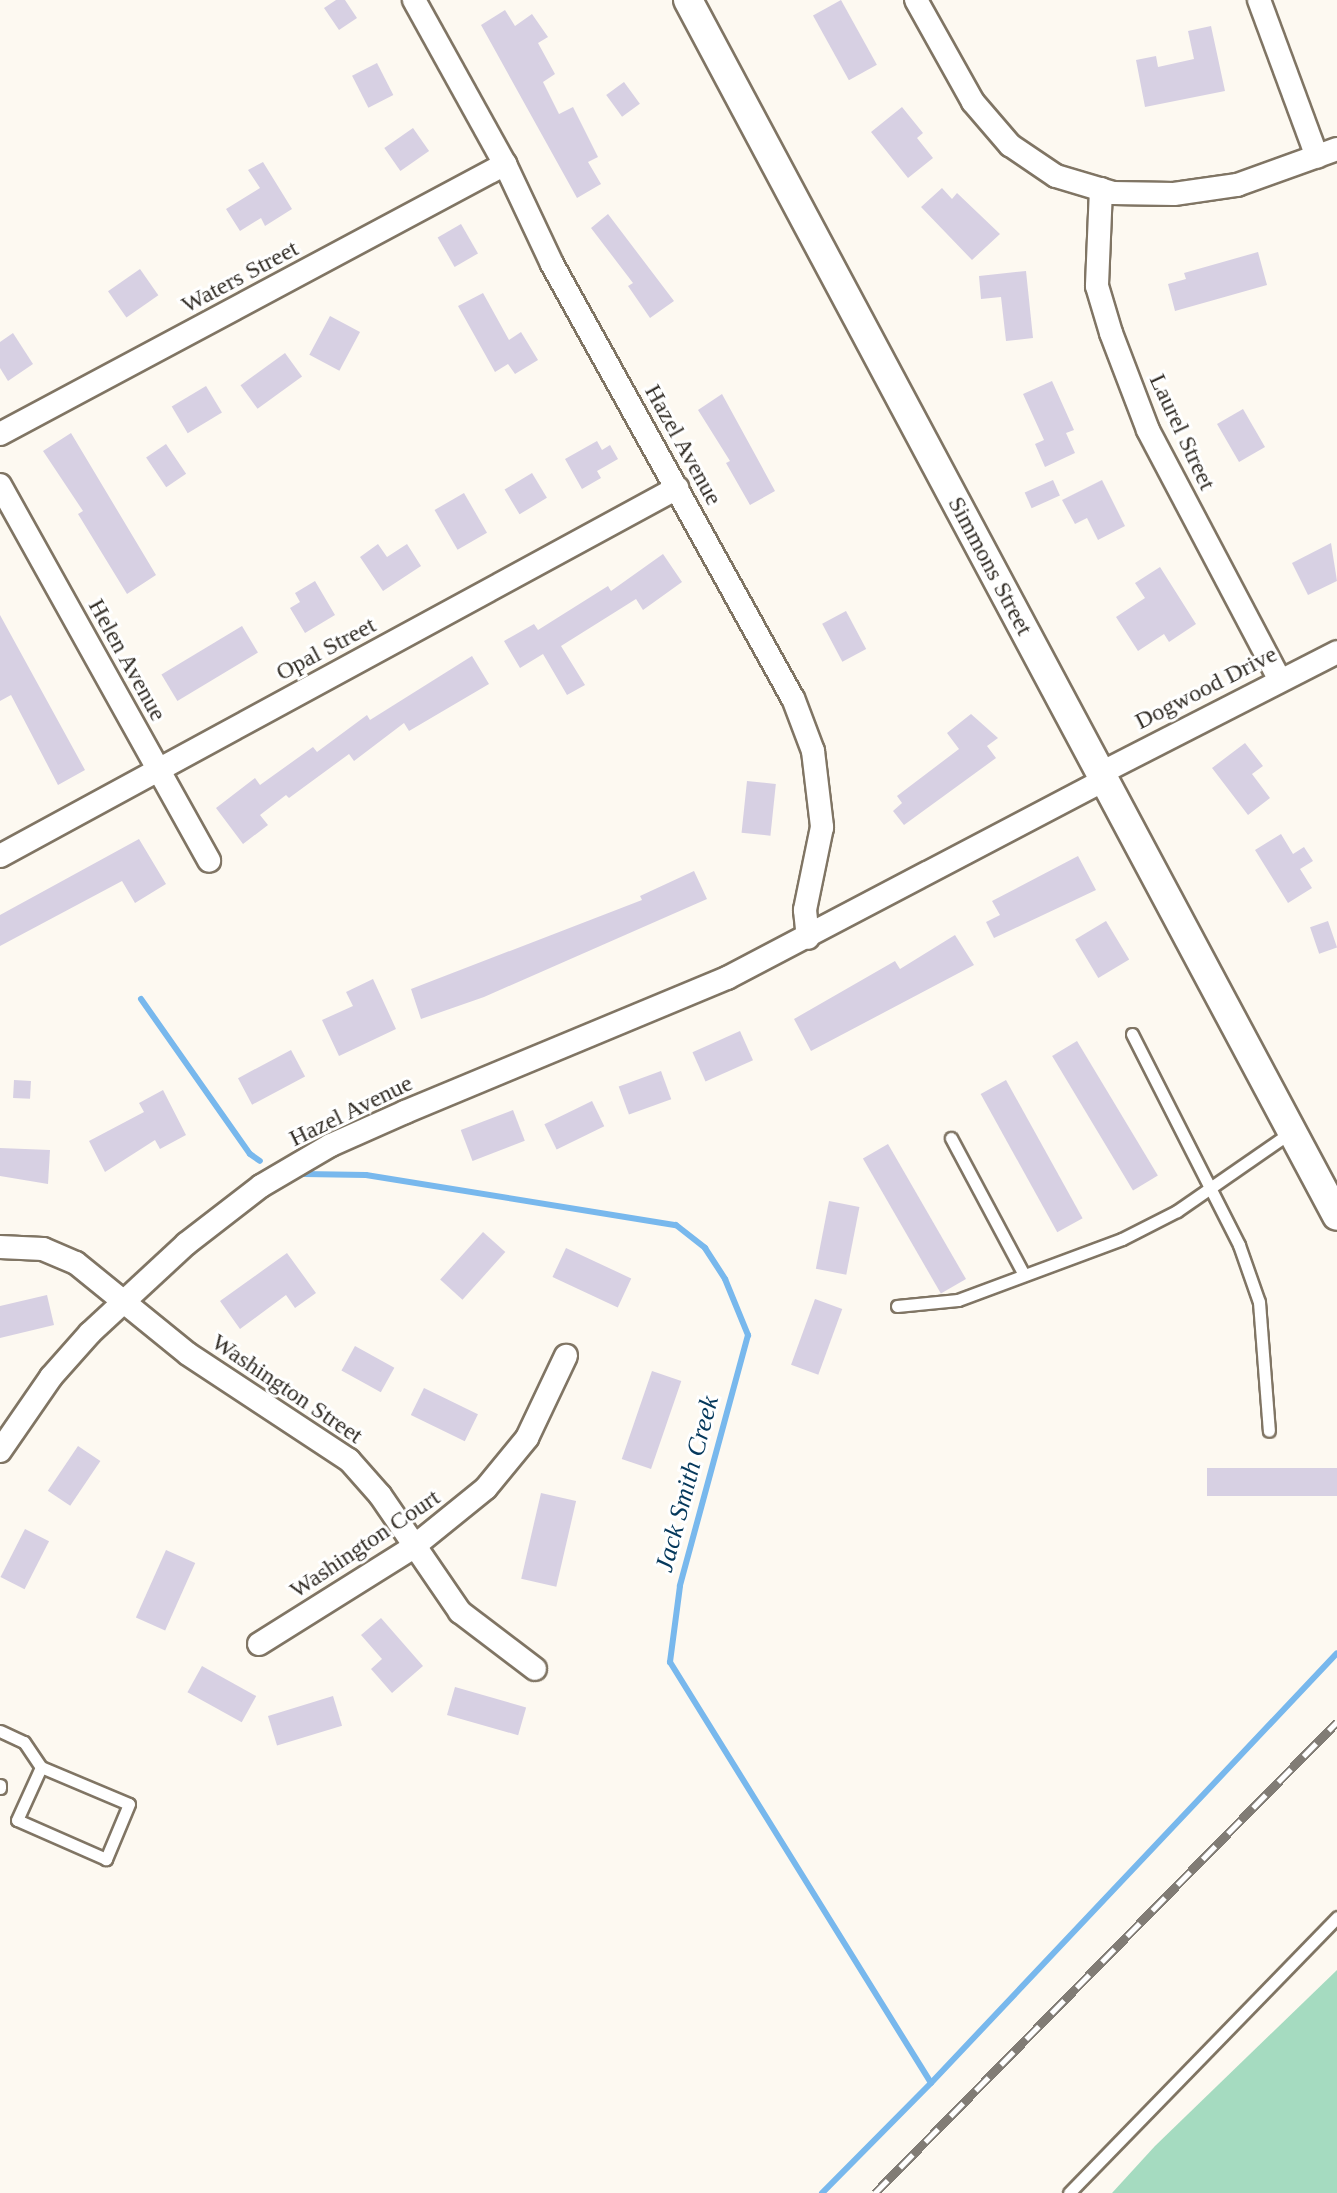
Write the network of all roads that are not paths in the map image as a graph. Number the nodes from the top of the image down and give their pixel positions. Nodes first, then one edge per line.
1 (414, 0) edge
2 (688, 0) edge
3 (916, 0) edge
4 (1259, 0) edge
5 (1327, 153) edge
6 (505, 164) junction
7 (1101, 189) junction
8 (0, 434) edge
9 (677, 488) junction
10 (2, 493) edge
11 (1337, 652) edge
12 (1280, 680) junction
13 (158, 770) junction
14 (1103, 777) junction
15 (0, 856) edge
16 (209, 861) dead end
17 (808, 938) junction
18 (1132, 1034) dead end
19 (1291, 1132) junction
20 (951, 1138) dead end
21 (1210, 1189) junction
22 (1337, 1216) edge
23 (0, 1247) edge
24 (1024, 1275) junction
25 (122, 1301) junction
26 (897, 1306) dead end
27 (566, 1356) dead end
28 (1269, 1431) dead end
29 (0, 1451) edge
30 (412, 1548) junction
31 (259, 1644) dead end
32 (535, 1669) dead end
33 (0, 1731) edge
34 (41, 1767) junction
35 (1337, 1917) edge
36 (1069, 2193) edge

1 - 6 street, Hazel Avenue
2 - 14 street, Simmons Street
3 - 7 street
4 - 5 street
5 - 7 street
6 - 8 street, Waters Street
6 - 9 street, Hazel Avenue
7 - 12 street, Laurel Street
9 - 13 street, Opal Street
9 - 17 street, Hazel Avenue
10 - 13 street, Helen Avenue
11 - 12 street, Dogwood Drive
12 - 14 street, Dogwood Drive
13 - 15 street, Opal Street
13 - 16 street, Helen Avenue
14 - 17 street, Hazel Avenue
14 - 19 street, Simmons Street
17 - 25 street, Hazel Avenue
18 - 21 lane
19 - 21 lane
19 - 22 street, Simmons Street
20 - 24 lane
21 - 24 lane
21 - 28 lane
23 - 25 street, Washington Street
24 - 26 lane
25 - 29 street, Hazel Avenue
25 - 30 street, Washington Street
27 - 30 street, Washington Court
30 - 31 street, Washington Court
30 - 32 street, Washington Street
33 - 34 lane
34 - 34 lane
35 - 36 lane

